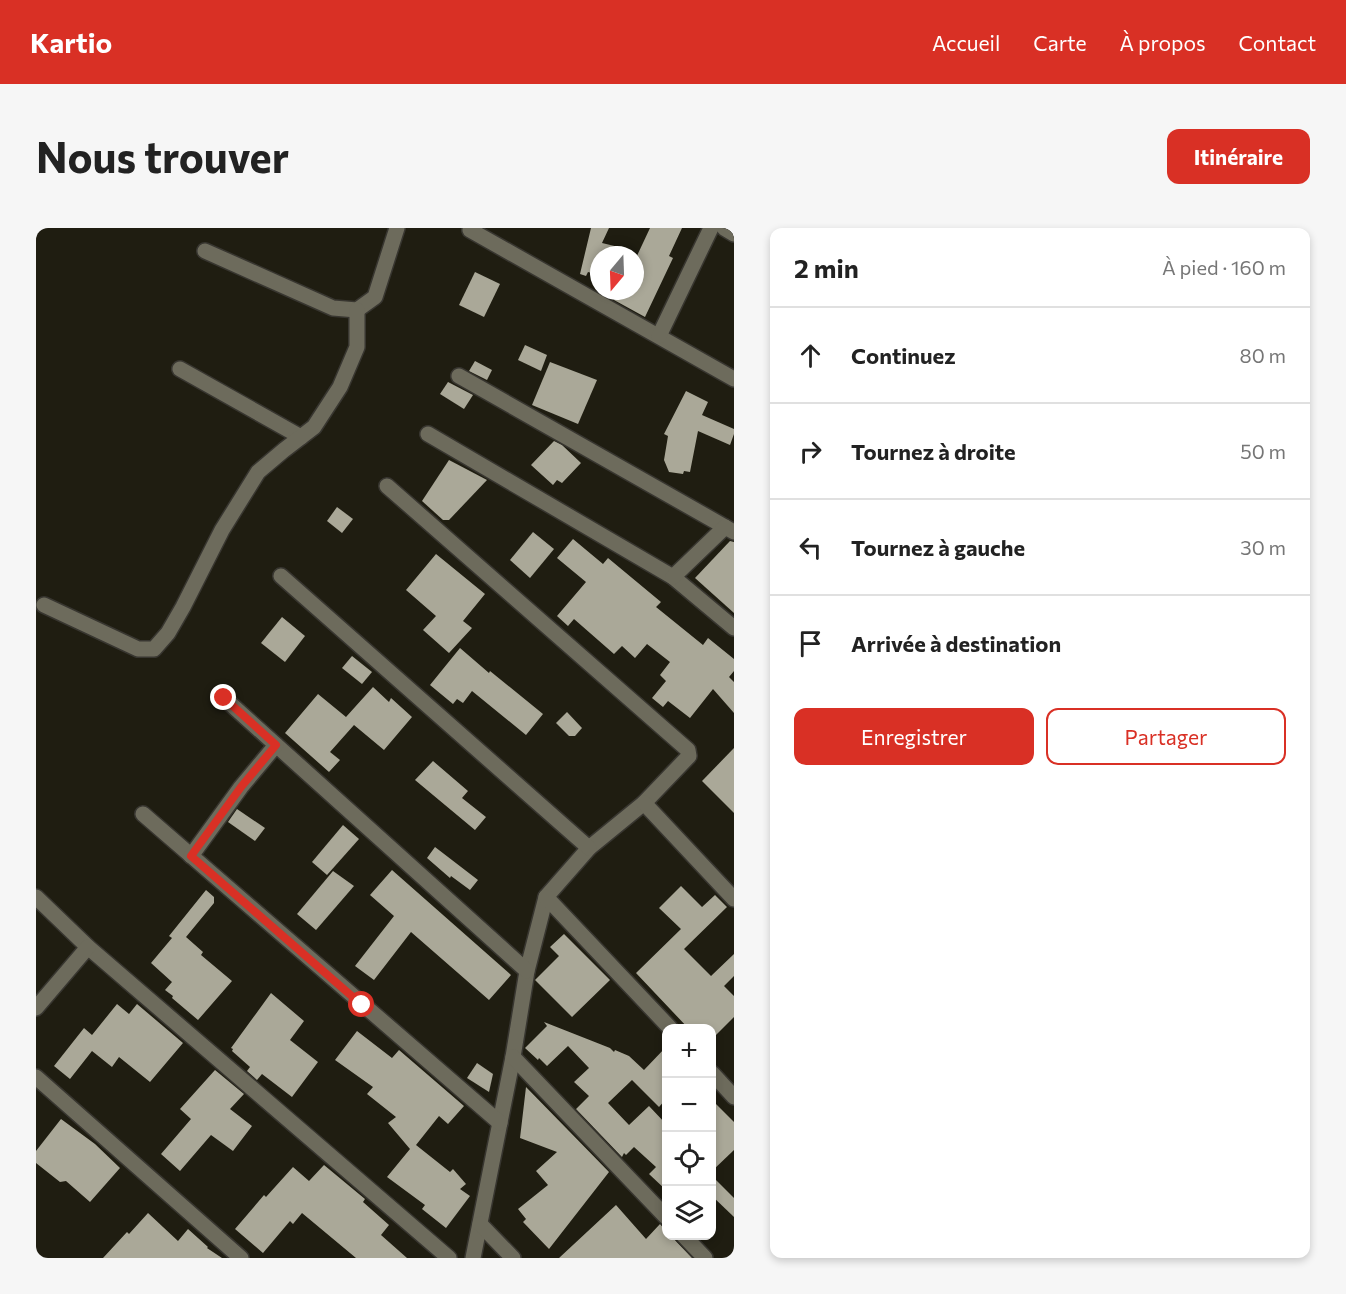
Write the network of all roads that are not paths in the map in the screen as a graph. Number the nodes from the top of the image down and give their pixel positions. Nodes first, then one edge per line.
1 (397, 228) edge
2 (711, 228) edge
3 (724, 228) edge
4 (470, 230) dead end
5 (734, 234) edge
6 (205, 251) dead end
7 (357, 310) junction
8 (659, 336) junction
9 (180, 369) dead end
10 (459, 376) dead end
11 (734, 379) edge
12 (428, 434) dead end
13 (301, 437) junction
14 (387, 486) dead end
15 (729, 529) edge
16 (281, 576) dead end
17 (673, 577) junction
18 (44, 605) dead end
19 (734, 628) edge
20 (224, 698) dead end
21 (276, 745) junction
22 (644, 803) junction
23 (143, 814) dead end
24 (589, 848) junction
25 (191, 856) junction
26 (36, 897) edge
27 (546, 897) junction
28 (734, 899) edge
29 (88, 947) junction
30 (527, 971) junction
31 (36, 1008) edge
32 (665, 1024) edge
33 (513, 1057) junction
34 (36, 1077) edge
35 (716, 1078) edge
36 (734, 1097) edge
37 (500, 1124) junction
38 (662, 1213) edge
39 (480, 1224) junction
40 (688, 1240) edge
41 (241, 1258) edge
42 (449, 1258) edge
43 (473, 1258) edge
44 (513, 1258) edge
45 (705, 1258) edge

1 - 7 street
2 - 8 street
3 - 5 street
4 - 8 street
6 - 7 street
7 - 13 street
8 - 11 street
9 - 13 street
10 - 15 street
12 - 17 street
13 - 18 street
14 - 22 street
15 - 17 street
16 - 24 street
17 - 19 street
20 - 21 street
21 - 25 street
21 - 30 street
22 - 24 street
22 - 28 street
23 - 25 street
24 - 27 street
25 - 37 street
26 - 29 street
27 - 30 street
27 - 32 street
29 - 31 street
29 - 42 street
30 - 33 street
33 - 37 street
33 - 38 street
34 - 41 street
35 - 36 street
37 - 39 street
39 - 43 street
39 - 44 street
40 - 45 street

